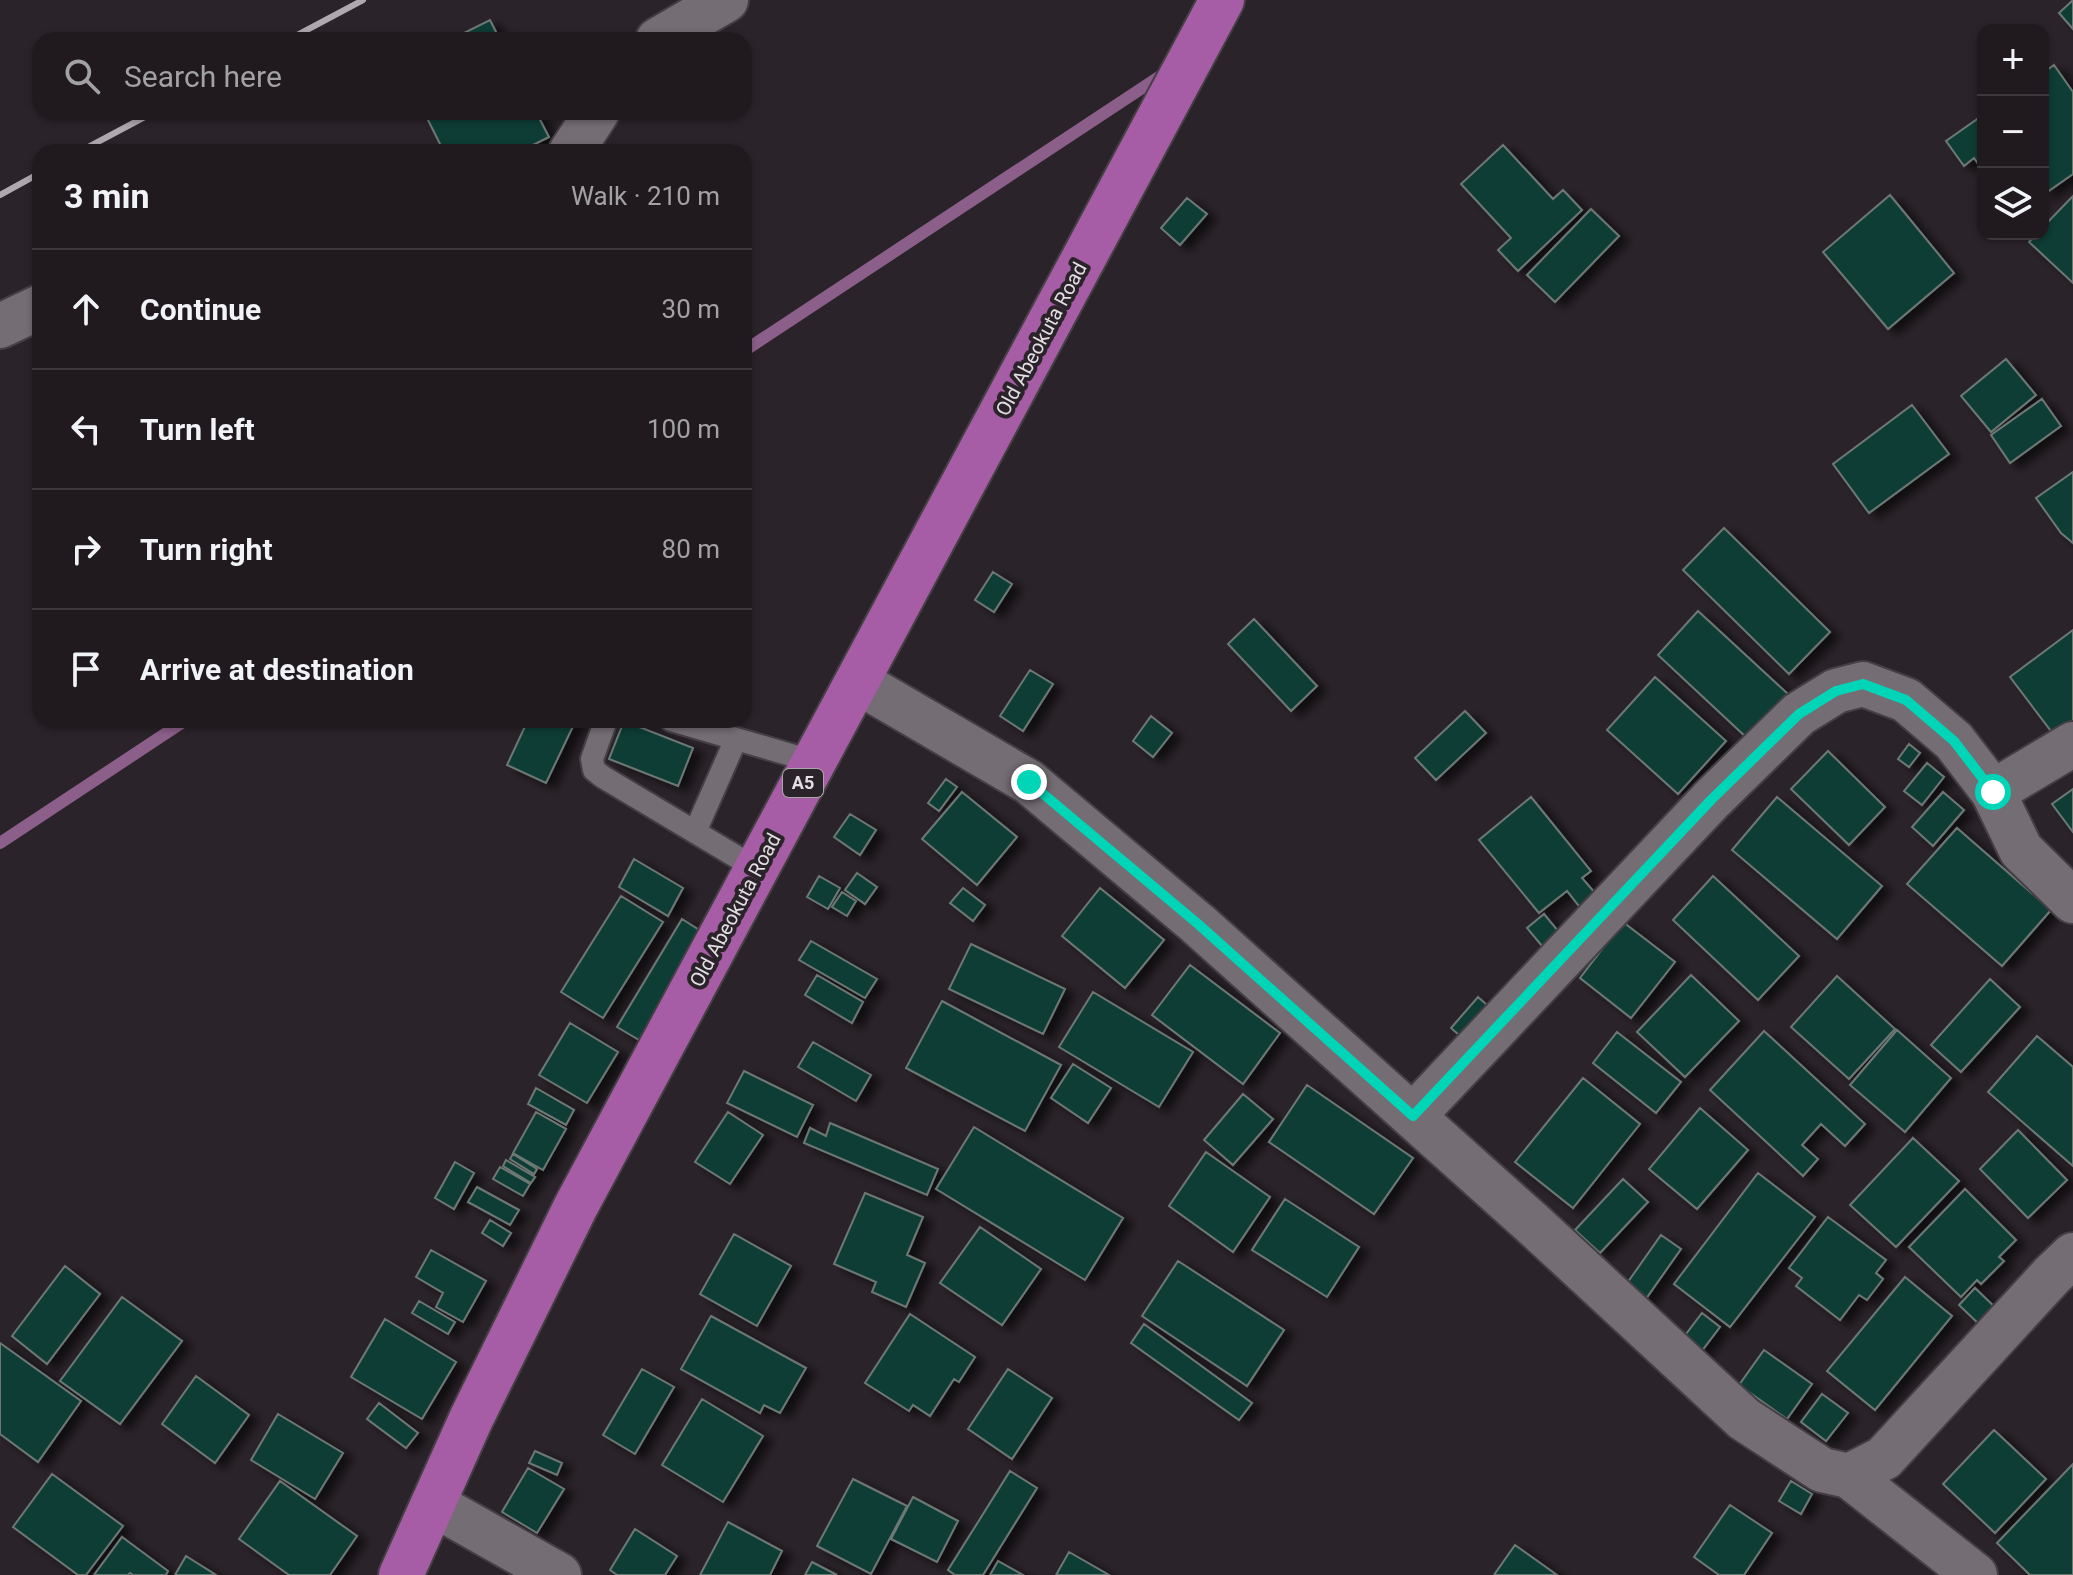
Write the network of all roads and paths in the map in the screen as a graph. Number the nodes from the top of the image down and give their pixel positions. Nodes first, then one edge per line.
1 (726, 0) edge
2 (1222, 0) edge
3 (672, 32) edge
4 (592, 120) edge
5 (576, 144) edge
6 (32, 311) edge
7 (0, 326) edge
8 (858, 682) junction
9 (603, 728) edge
10 (698, 728) edge
11 (736, 739) junction
12 (2073, 744) edge
13 (815, 762) junction
14 (1993, 792) junction
15 (695, 832) junction
16 (757, 869) junction
17 (2073, 901) edge
18 (1413, 1116) junction
19 (2073, 1255) edge
20 (1849, 1476) junction
21 (433, 1504) junction
22 (401, 1575) edge
23 (559, 1575) edge
24 (1975, 1575) edge

1 - 3 street
2 - 8 highway, Old Abeokuta Road / A5
4 - 5 street
6 - 7 street
8 - 13 highway, Old Abeokuta Road / A5
8 - 18 street
9 - 15 lane
10 - 11 lane
11 - 13 lane
11 - 15 lane
12 - 14 street
13 - 16 highway, Old Abeokuta Road / A5
14 - 17 street
14 - 18 street
15 - 16 lane
16 - 21 highway, Old Abeokuta Road / A5
18 - 20 street
19 - 20 street
20 - 24 street
21 - 22 highway, Old Abeokuta Road / A5
21 - 23 street

